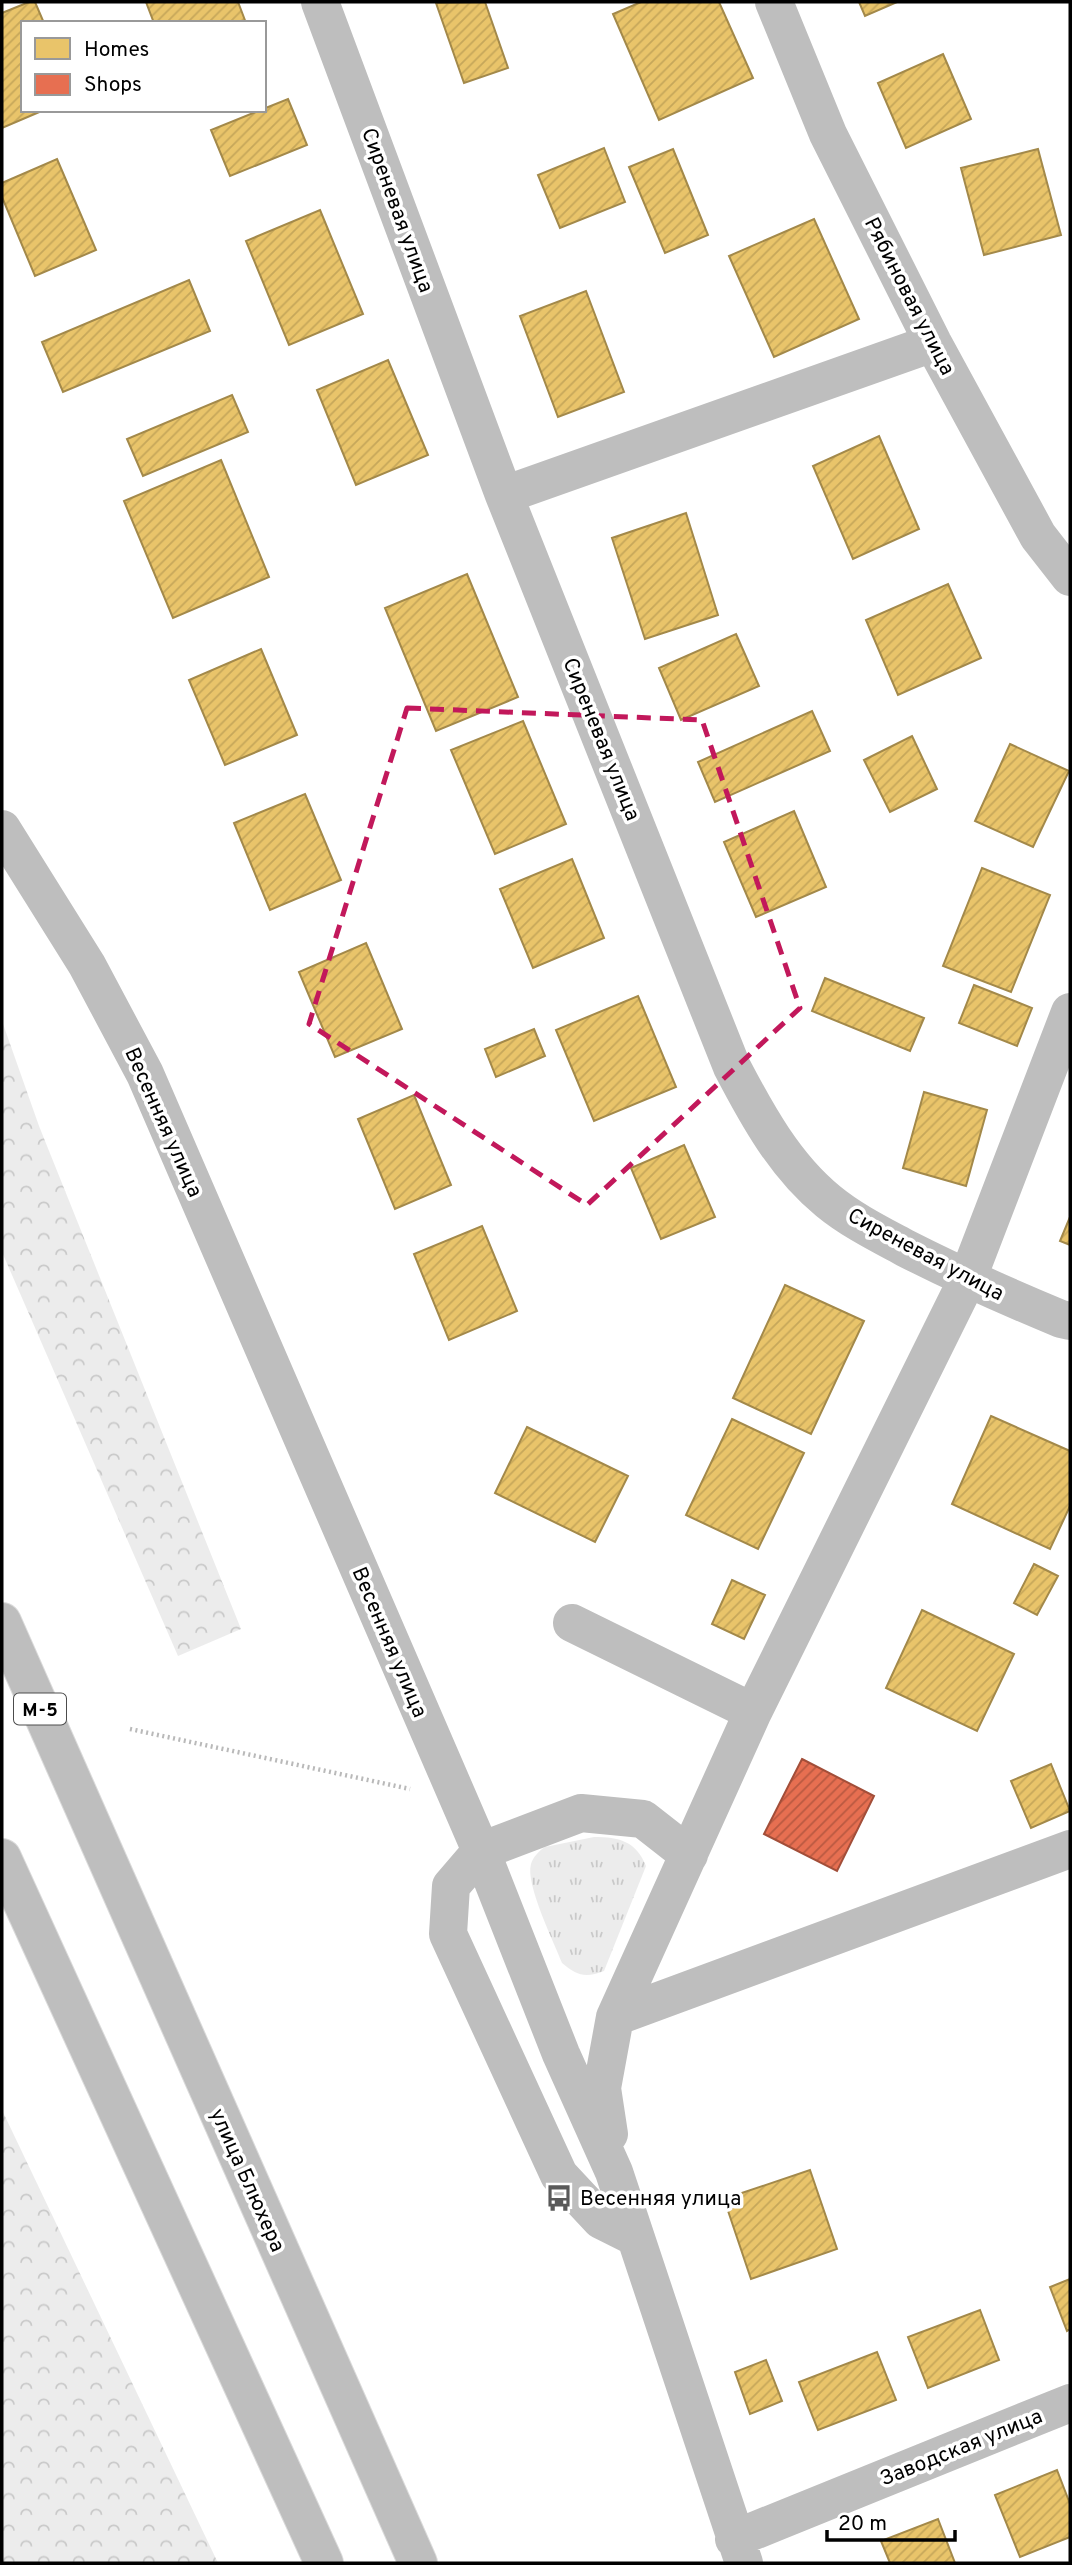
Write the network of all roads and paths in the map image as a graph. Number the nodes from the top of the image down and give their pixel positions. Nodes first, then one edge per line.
1 (320, 2) edge
2 (774, 2) edge
3 (933, 343) junction
4 (504, 495) junction
5 (1070, 577) edge
6 (2, 828) edge
7 (1070, 1012) edge
8 (967, 1280) junction
9 (1070, 1321) edge
10 (2, 1622) edge
11 (572, 1623) dead end
12 (753, 1712) junction
13 (130, 1729) dead end
14 (458, 1799) junction
15 (1070, 1849) edge
16 (481, 1851) junction
17 (689, 1855) junction
18 (2, 1858) edge
19 (615, 2017) junction
20 (614, 2172) junction
21 (635, 2238) junction
22 (1070, 2403) edge
23 (739, 2551) edge
24 (324, 2563) edge
25 (418, 2563) edge

1 - 4 street, Сиреневая улица
2 - 3 street, Рябиновая улица
3 - 4 street
3 - 5 street, Рябиновая улица
4 - 8 street, Сиреневая улица
6 - 14 street, Весенняя улица
7 - 8 street
8 - 9 street, Сиреневая улица
8 - 12 street
10 - 25 street, улица Блюхера / М-5
11 - 12 street
12 - 17 street
13 - 14 path
14 - 16 street, Весенняя улица
15 - 19 street
16 - 17 street
16 - 20 street, Весенняя улица
16 - 21 street
17 - 19 street
18 - 24 street
19 - 20 street
20 - 21 street, Весенняя улица
21 - 23 street, Весенняя улица
22 - 23 street, Заводская улица

